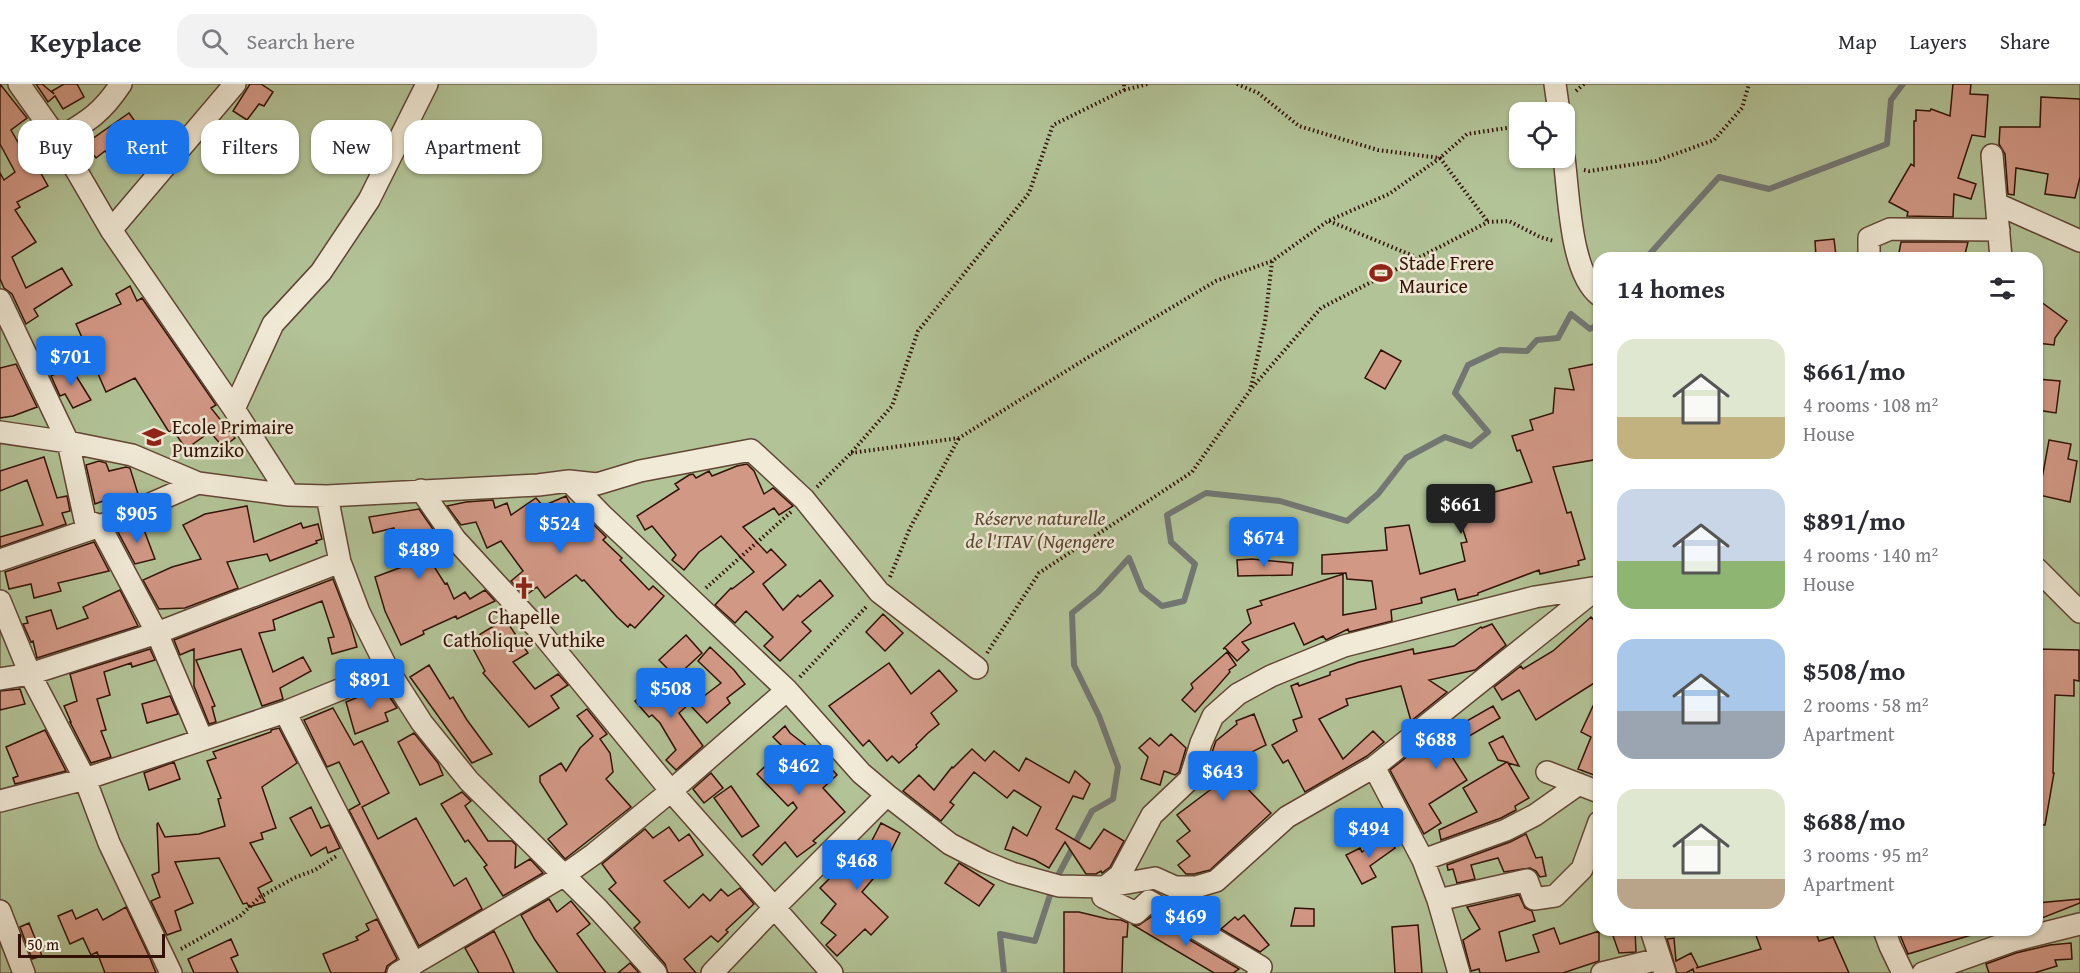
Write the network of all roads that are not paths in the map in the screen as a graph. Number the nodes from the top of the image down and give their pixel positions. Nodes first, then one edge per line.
1 (19, 84) edge
2 (122, 84) edge
3 (235, 84) edge
4 (427, 84) edge
5 (1555, 84) edge
6 (1558, 102) edge
7 (45, 120) edge
8 (89, 120) edge
9 (1992, 155) dead end
10 (1566, 168) edge
11 (78, 174) edge
12 (1997, 204) junction
13 (111, 230) junction
14 (1999, 230) junction
15 (2080, 241) edge
16 (1869, 252) edge
17 (2001, 252) edge
18 (1593, 290) edge
19 (0, 300) edge
20 (234, 409) junction
21 (0, 432) edge
22 (68, 442) junction
23 (569, 481) junction
24 (198, 483) junction
25 (421, 490) junction
26 (288, 495) junction
27 (327, 496) junction
28 (100, 526) junction
29 (0, 560) edge
30 (340, 562) junction
31 (2043, 575) edge
32 (1593, 588) edge
33 (1593, 592) edge
34 (0, 601) edge
35 (2080, 612) edge
36 (157, 633) junction
37 (977, 668) road end
38 (388, 670) junction
39 (30, 674) junction
40 (0, 679) edge
41 (787, 690) junction
42 (285, 712) junction
43 (202, 739) junction
44 (1374, 766) junction
45 (1547, 772) dead end
46 (85, 779) junction
47 (1579, 784) junction
48 (1593, 790) edge
49 (670, 791) junction
50 (887, 795) junction
51 (0, 801) edge
52 (1593, 839) edge
53 (1423, 860) junction
54 (563, 876) junction
55 (1105, 888) junction
56 (1438, 900) junction
57 (775, 907) junction
58 (0, 911) edge
59 (2080, 924) edge
60 (2043, 933) edge
61 (1653, 936) edge
62 (1886, 936) edge
63 (2032, 936) edge
64 (168, 966) edge
65 (1662, 966) edge
66 (406, 969) edge
67 (24, 973) edge
68 (656, 973) edge
69 (712, 973) edge
70 (832, 973) edge
71 (1258, 973) edge
72 (1459, 973) edge
73 (1602, 973) edge
74 (1903, 973) edge
75 (1923, 973) edge

1 - 7 street
2 - 8 street
3 - 13 street
4 - 20 street
5 - 6 street
9 - 12 street
10 - 18 street
11 - 13 street
12 - 14 street
12 - 15 street
13 - 20 street
14 - 16 street
14 - 17 street
19 - 22 street
20 - 26 street
21 - 22 street
22 - 24 street
22 - 28 street
23 - 25 street
23 - 37 street
23 - 41 street
24 - 26 street
24 - 28 street
25 - 27 street
25 - 49 street
26 - 27 street
27 - 30 street
28 - 29 street
28 - 36 street
30 - 36 street
30 - 38 street
31 - 35 street
32 - 55 street
33 - 44 street
34 - 39 street
36 - 39 street
36 - 43 street
38 - 42 street
38 - 54 street
39 - 40 street
39 - 46 street
41 - 49 street
41 - 50 street
42 - 43 street
42 - 66 street
43 - 46 street
44 - 53 street
44 - 55 street
45 - 47 street
46 - 51 street
46 - 64 street
47 - 48 street
47 - 53 street
49 - 54 street
49 - 57 street
50 - 55 street
50 - 57 street
52 - 56 street
53 - 56 street
54 - 66 street
54 - 68 street
55 - 71 street
56 - 72 street
57 - 69 street
57 - 70 street
58 - 67 street
59 - 60 street
61 - 65 street
62 - 74 street
63 - 75 street
65 - 73 street

